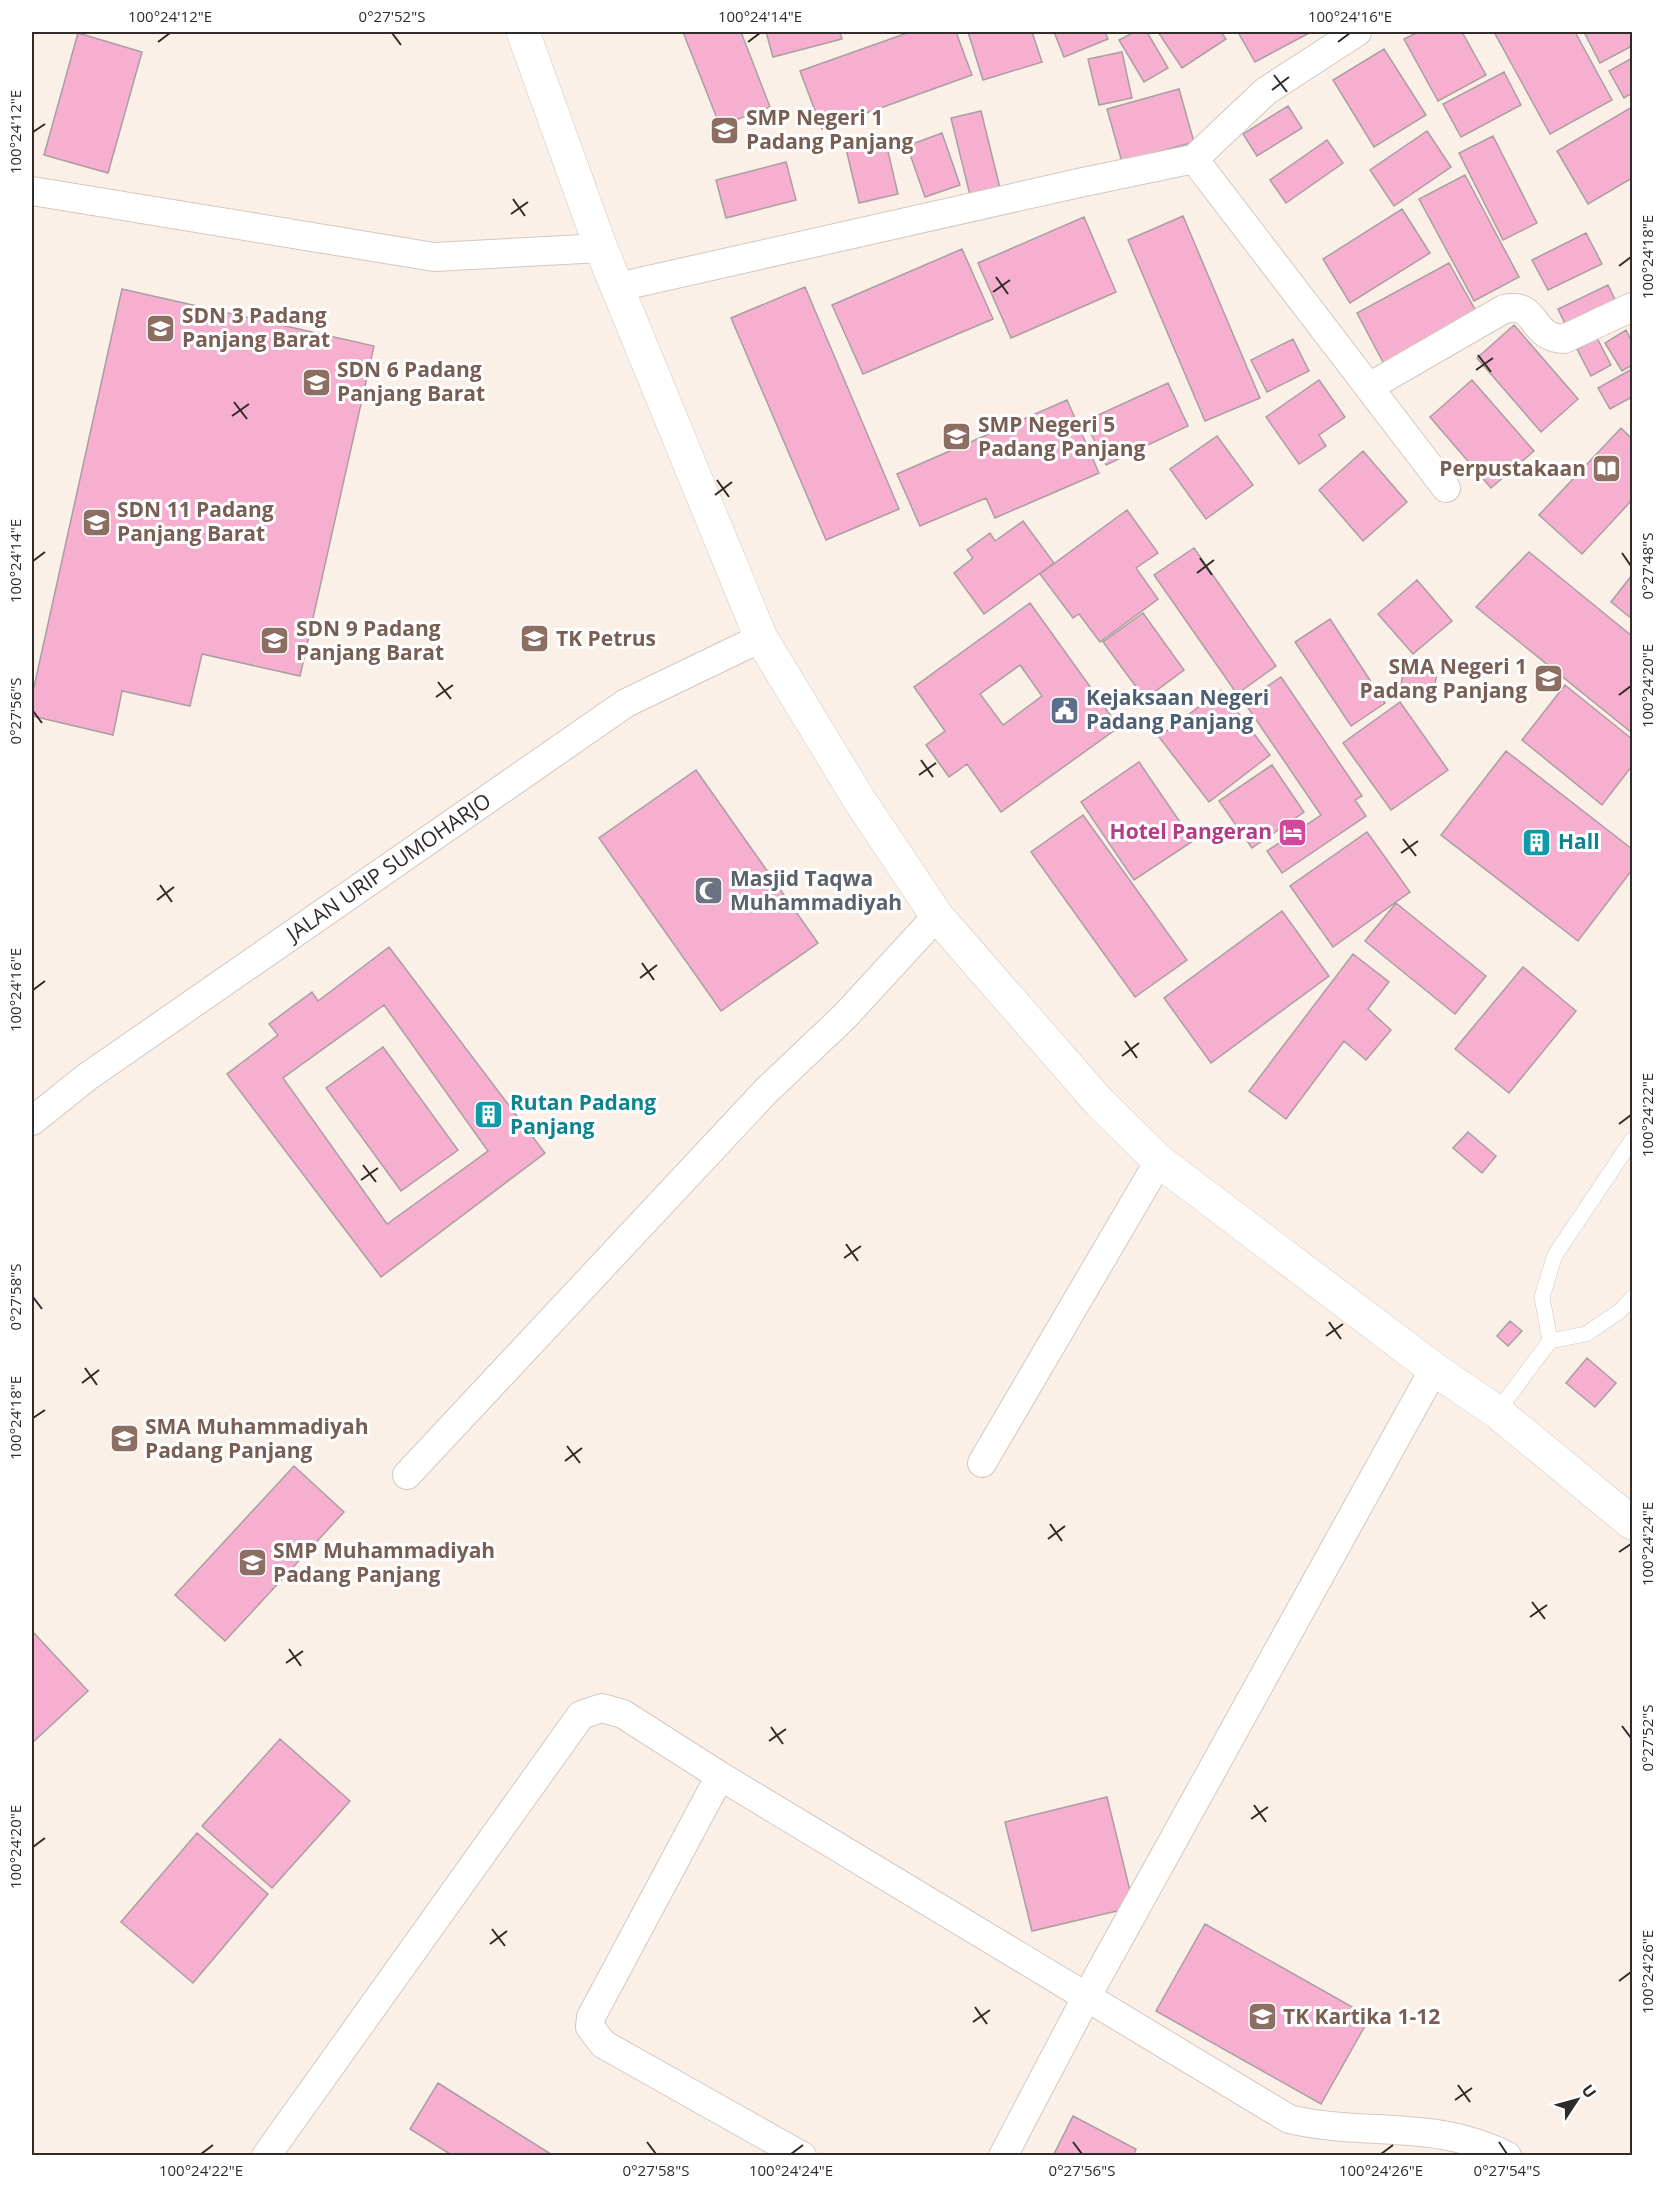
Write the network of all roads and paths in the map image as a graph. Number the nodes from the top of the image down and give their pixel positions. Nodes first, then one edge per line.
1 (523, 32) edge
2 (1358, 32) edge
3 (1194, 159) junction
4 (32, 191) edge
5 (600, 248) junction
6 (618, 287) junction
7 (1632, 307) edge
8 (1369, 387) junction
9 (1446, 488) dead end
10 (761, 638) junction
11 (937, 916) junction
12 (32, 1121) edge
13 (1632, 1140) edge
14 (1159, 1161) junction
15 (1632, 1298) edge
16 (1550, 1341) junction
17 (1434, 1369) junction
18 (1497, 1412) junction
19 (982, 1463) dead end
20 (407, 1475) dead end
21 (1632, 1523) edge
22 (720, 1776) junction
23 (1087, 1996) junction
24 (266, 2156) edge
25 (802, 2156) edge
26 (1003, 2156) edge
27 (1507, 2156) edge

1 - 5 highway
2 - 3 street
3 - 6 street
3 - 8 street
4 - 5 street
5 - 6 highway
6 - 10 highway
7 - 8 street
8 - 9 street
10 - 11 highway
10 - 12 street, JALAN URIP SUMOHARJO
11 - 14 highway
11 - 20 street
13 - 16 lane
14 - 17 highway
14 - 19 street
15 - 16 lane
16 - 18 lane
17 - 18 highway
17 - 23 street
18 - 21 highway
22 - 23 street
22 - 24 street
22 - 25 street
23 - 26 street
23 - 27 street

